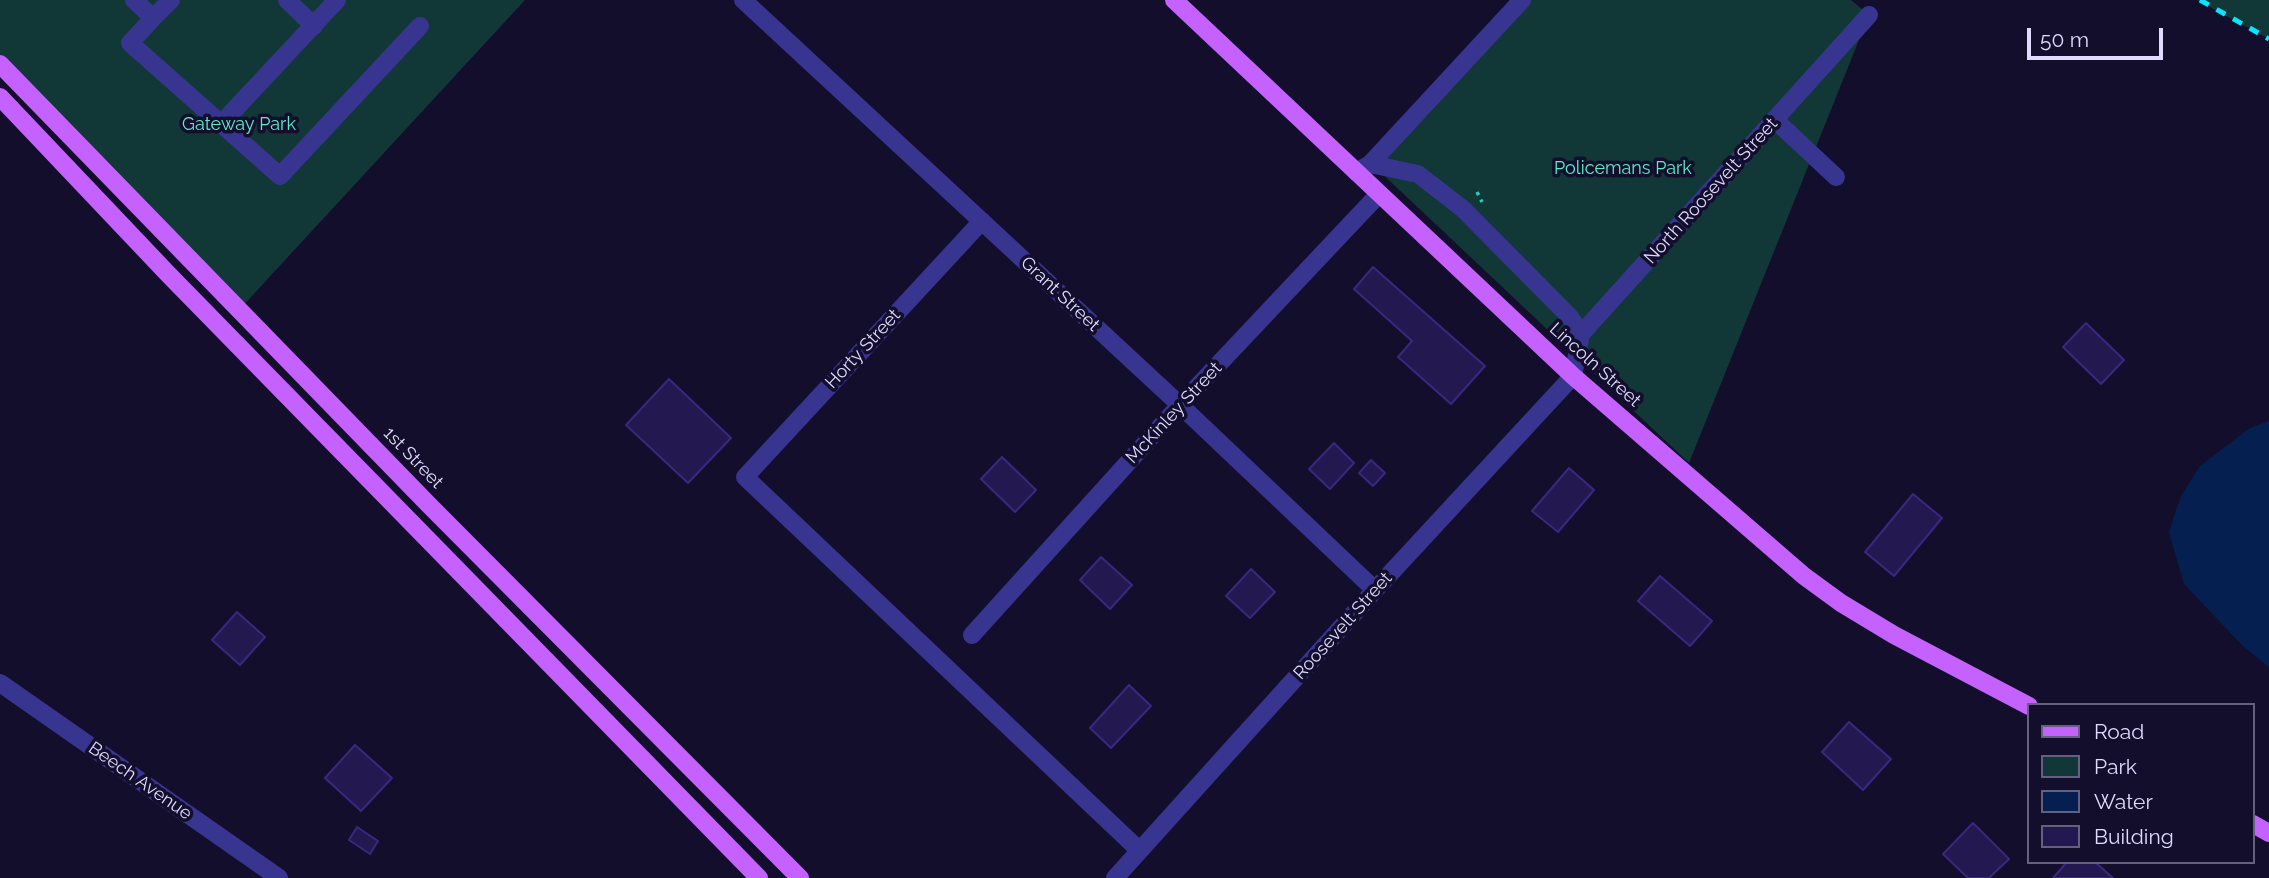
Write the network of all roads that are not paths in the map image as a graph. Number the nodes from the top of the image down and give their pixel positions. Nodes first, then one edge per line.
1 (134, 0) edge
2 (171, 0) edge
3 (286, 0) edge
4 (337, 0) edge
5 (743, 0) edge
6 (1174, 0) edge
7 (1522, 0) edge
8 (1869, 15) dead end
9 (153, 18) junction
10 (314, 26) junction
11 (420, 26) dead end
12 (0, 64) edge
13 (0, 97) edge
14 (1775, 120) junction
15 (221, 124) junction
16 (1363, 168) junction
17 (1836, 177) dead end
18 (1379, 194) junction
19 (982, 221) junction
20 (1581, 334) junction
21 (1573, 376) junction
22 (1180, 405) junction
23 (1375, 590) junction
24 (972, 635) dead end
25 (0, 683) edge
26 (2028, 705) edge
27 (1139, 850) junction
28 (1118, 877) edge
29 (279, 878) edge
30 (759, 878) edge
31 (800, 878) edge

1 - 9 street
2 - 9 street
3 - 10 street
4 - 10 street
5 - 19 street, Grant Street
6 - 16 main road, Lincoln Street
7 - 16 street
8 - 14 street, North Roosevelt Street
9 - 15 street
10 - 15 street
11 - 15 street
12 - 31 main road, 1st Street
13 - 30 main road
14 - 17 street
14 - 20 street, North Roosevelt Street
16 - 18 main road, Lincoln Street
16 - 20 street
18 - 21 main road, Lincoln Street
18 - 22 street, McKinley Street
19 - 22 street, Grant Street
19 - 27 street, Horty Street
20 - 21 street
21 - 23 street, Roosevelt Street
21 - 26 main road, Lincoln Street
22 - 23 street, Grant Street
22 - 24 street, McKinley Street
23 - 27 street, Roosevelt Street
25 - 29 street, Beech Avenue
27 - 28 street, Roosevelt Street

